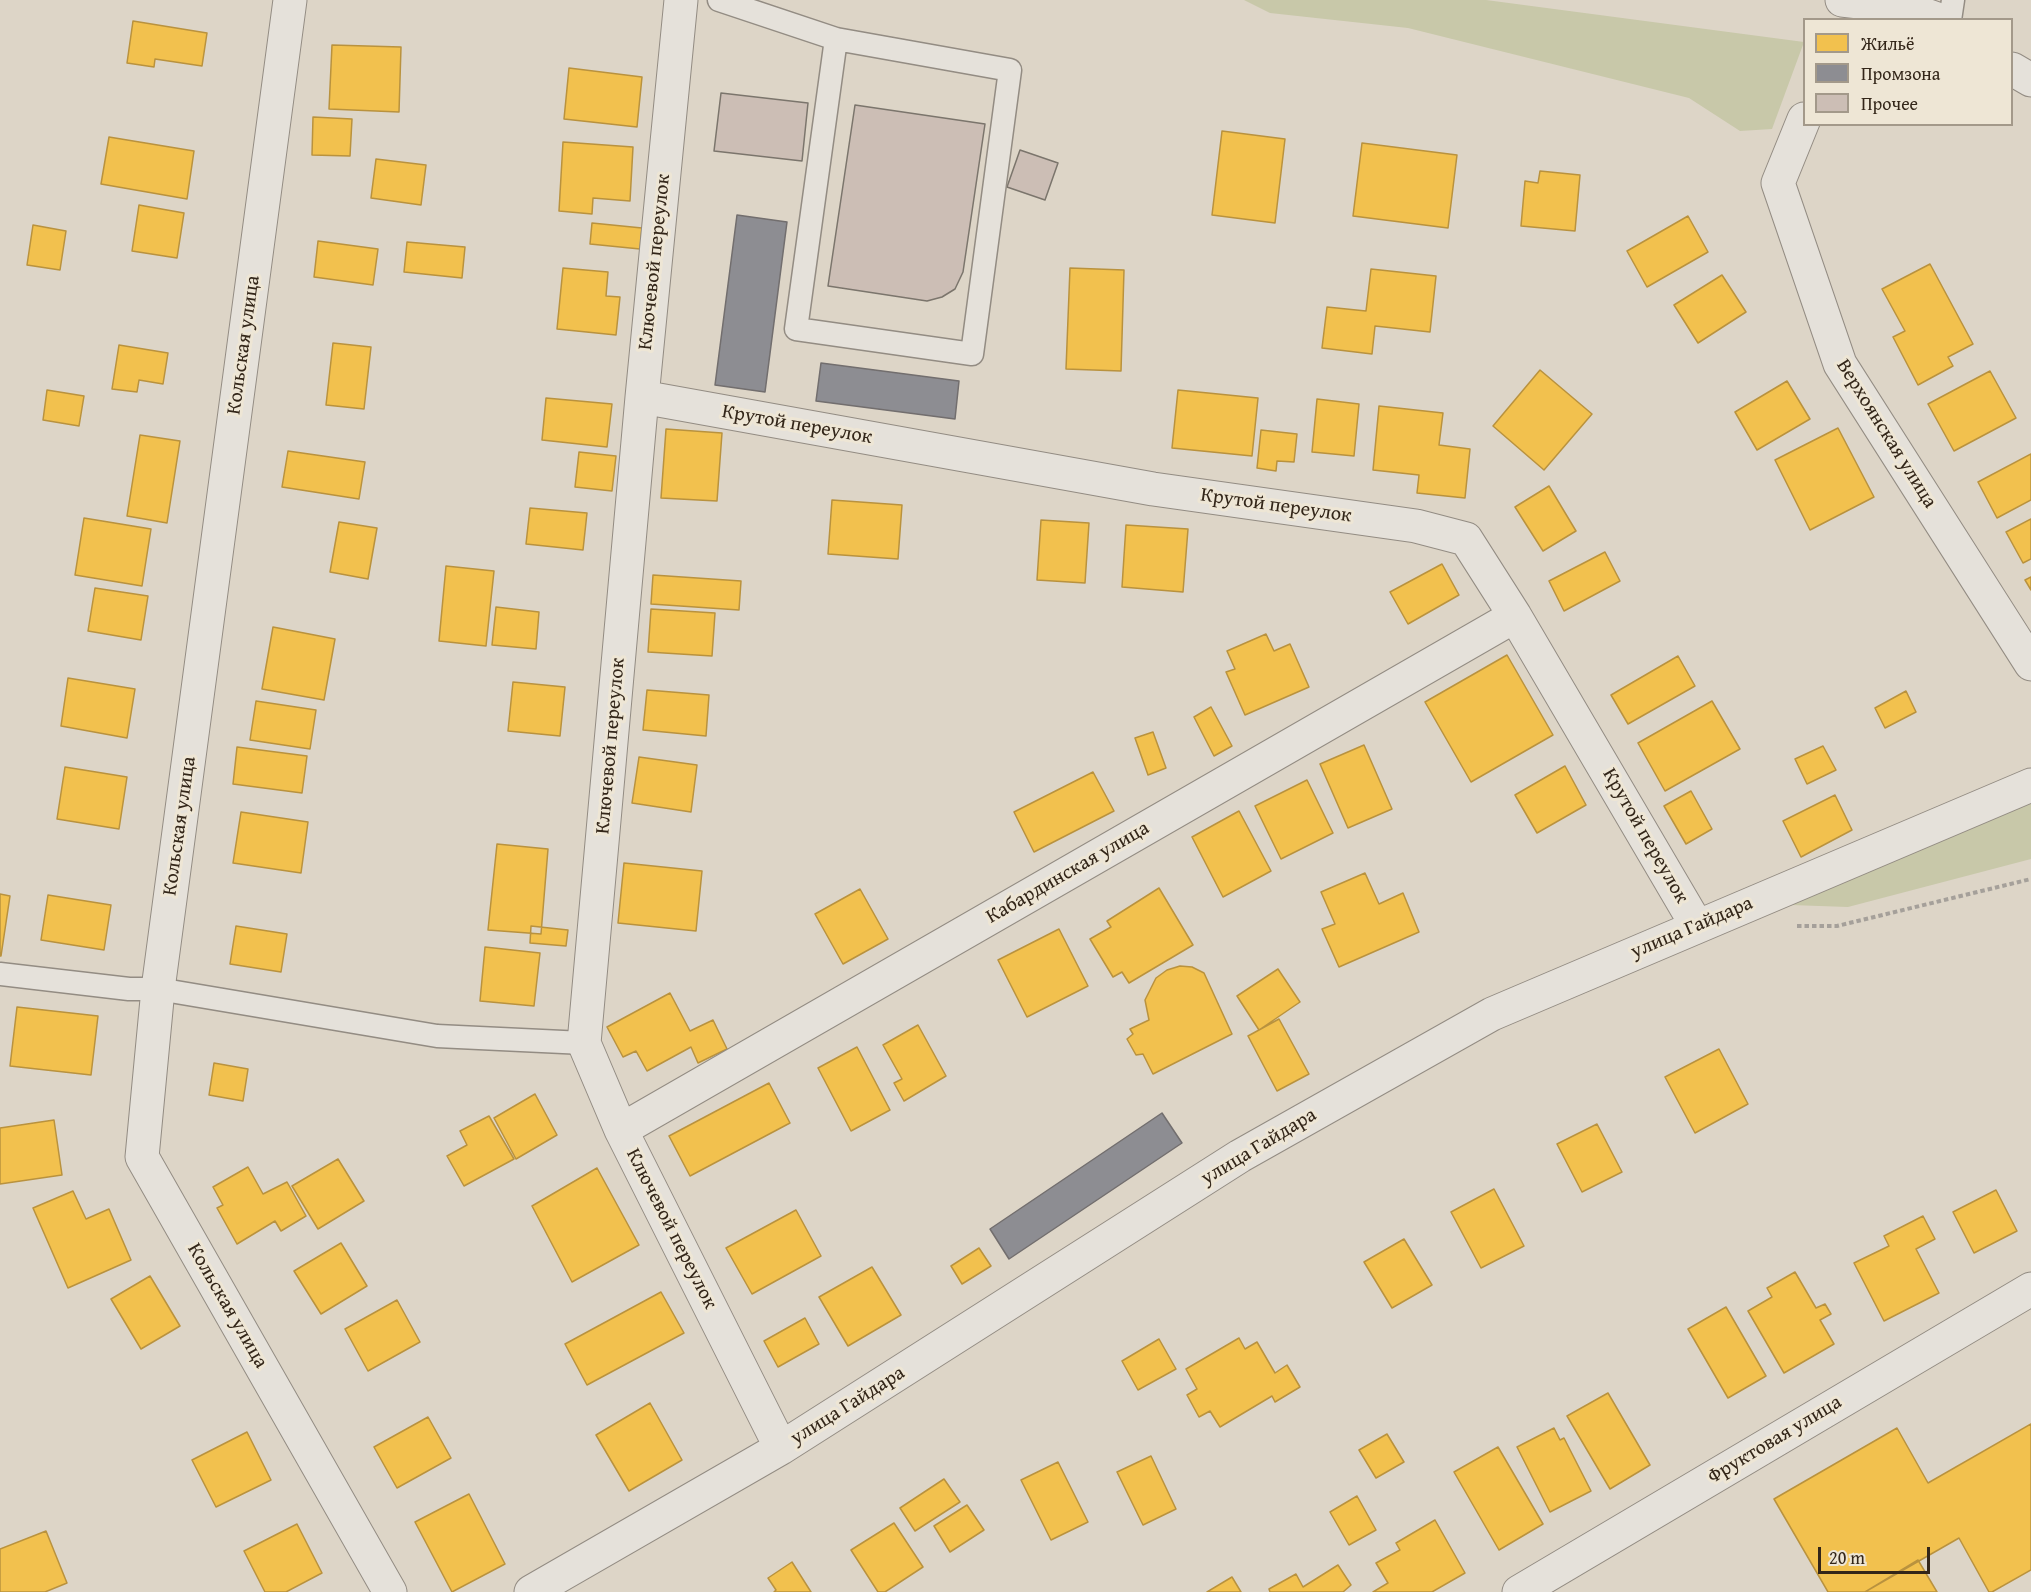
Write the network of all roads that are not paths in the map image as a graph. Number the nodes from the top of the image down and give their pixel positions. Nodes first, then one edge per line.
1 (290, 0) edge
2 (681, 0) edge
3 (719, 0) edge
4 (1953, 0) edge
5 (1847, 7) edge
6 (1934, 18) edge
7 (1950, 18) edge
8 (836, 39) junction
9 (2013, 70) edge
10 (2031, 80) edge
11 (1803, 121) edge
12 (642, 398) junction
13 (1515, 616) junction
14 (2031, 664) edge
15 (2031, 785) edge
16 (1697, 926) junction
17 (0, 974) edge
18 (158, 989) junction
19 (584, 1043) junction
20 (621, 1130) junction
21 (2031, 1289) edge
22 (781, 1448) junction
23 (390, 1592) edge
24 (531, 1592) edge
25 (1519, 1592) edge

1 - 18 street, Кольская улица
2 - 12 street, Ключевой переулок
3 - 8 lane
4 - 7 lane
5 - 6 street
8 - 8 lane
9 - 10 street
11 - 14 street, Верхоянская улица
12 - 13 street, Крутой переулок
12 - 19 street, Ключевой переулок
13 - 16 street, Крутой переулок
13 - 20 street, Кабардинская улица
15 - 16 street, улица Гайдара
16 - 22 street, улица Гайдара
17 - 18 lane
18 - 19 lane
18 - 23 street, Кольская улица
19 - 20 street, Ключевой переулок
20 - 22 street, Ключевой переулок
21 - 25 street, Фруктовая улица
22 - 24 street, улица Гайдара

